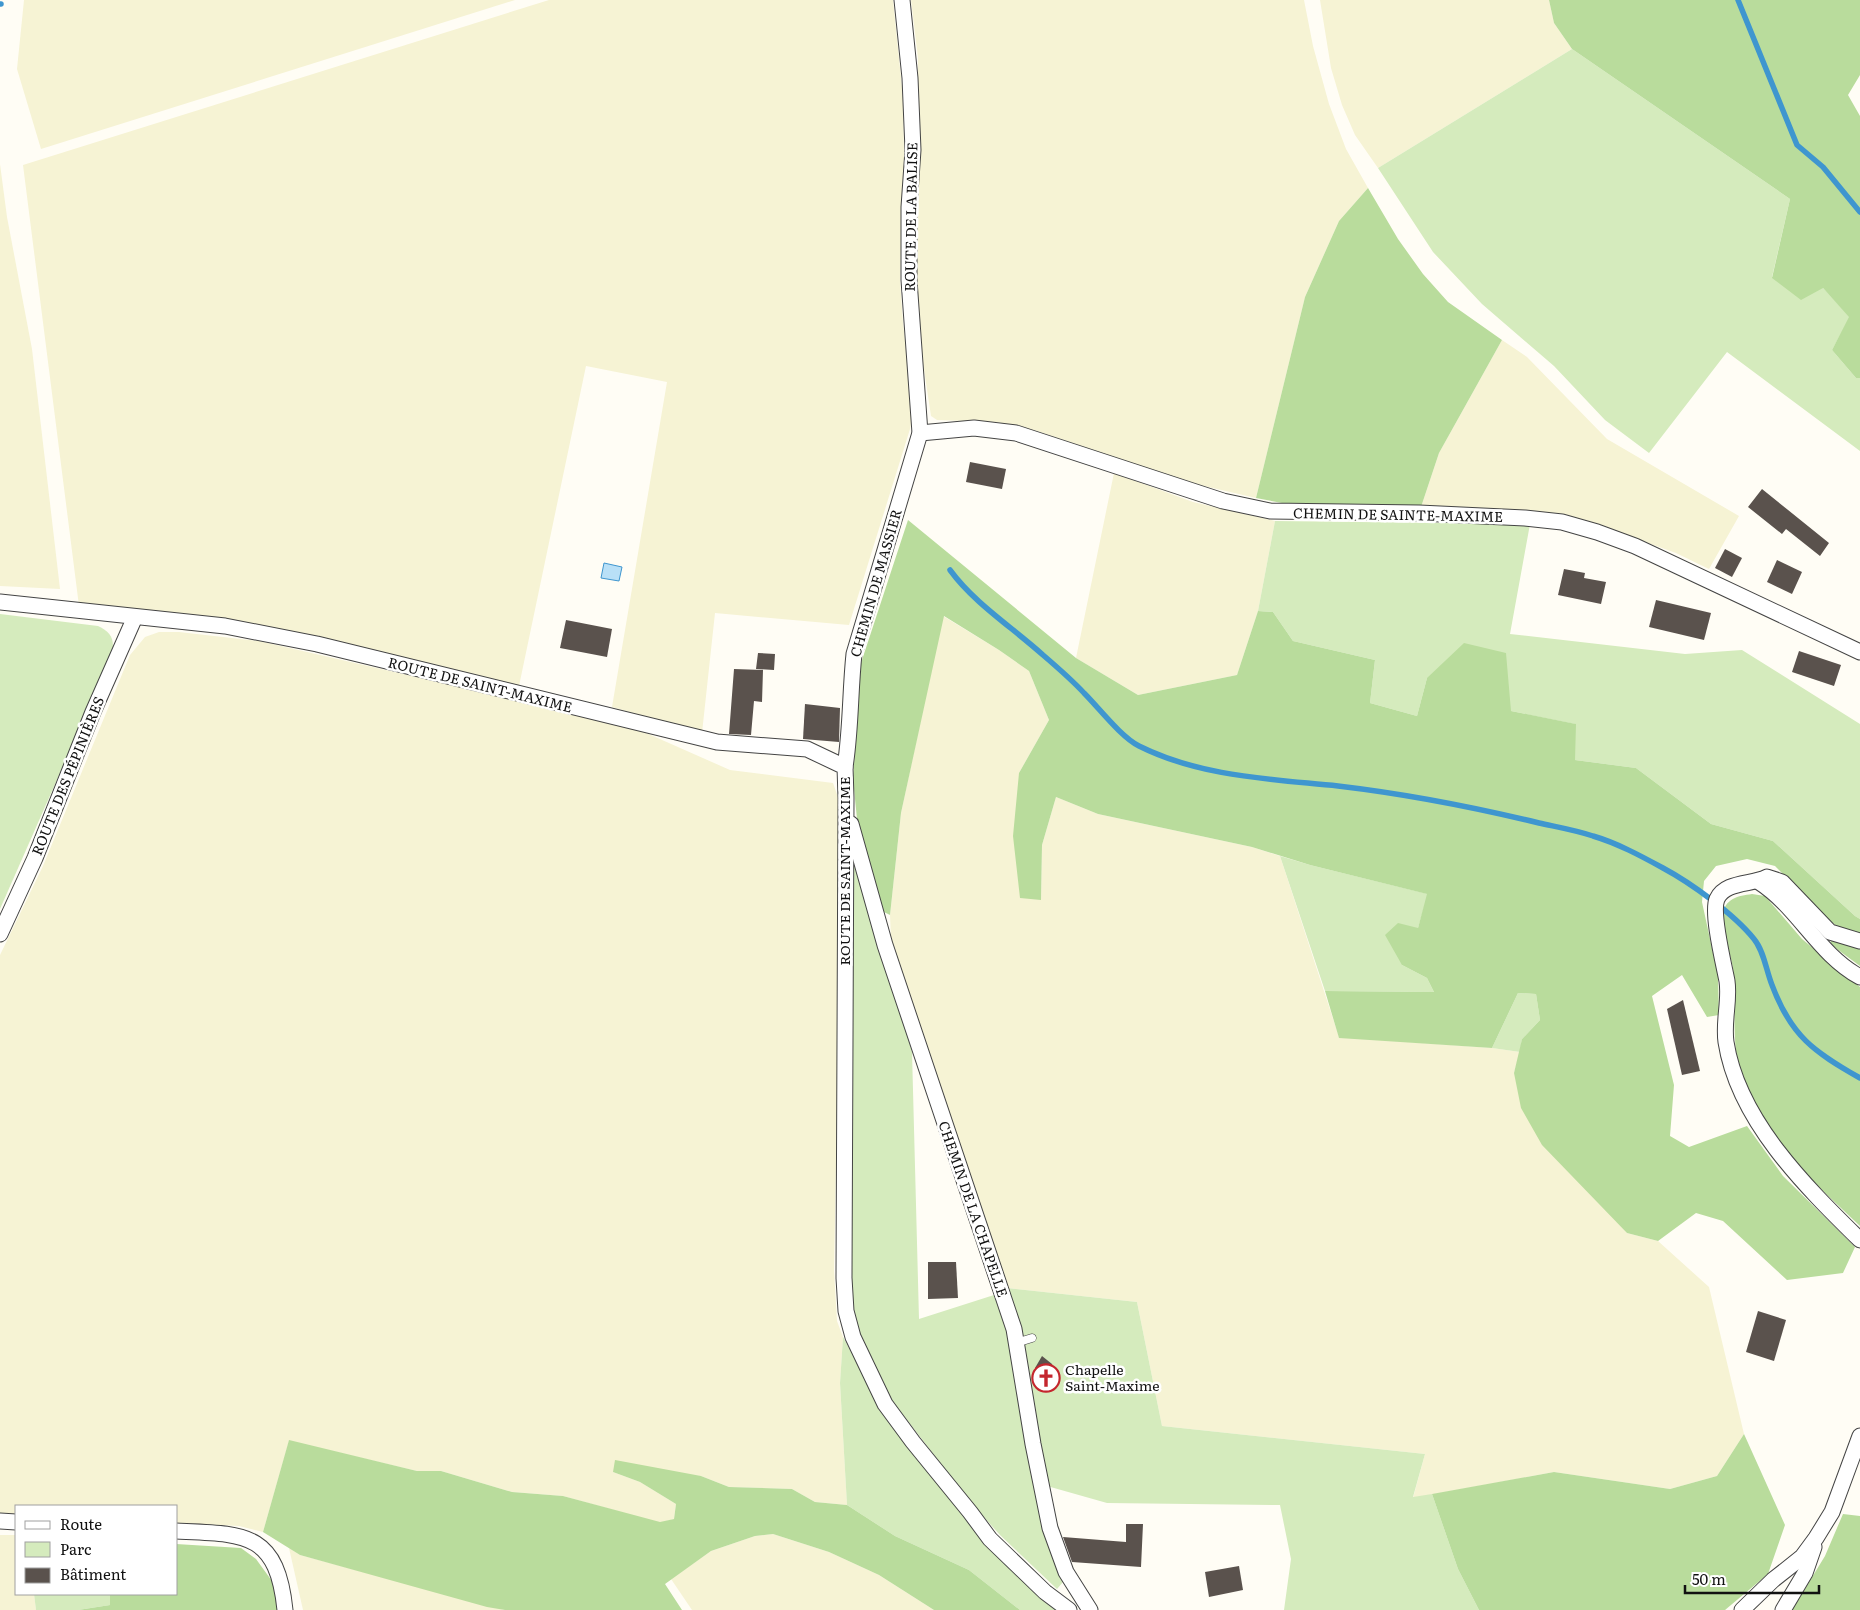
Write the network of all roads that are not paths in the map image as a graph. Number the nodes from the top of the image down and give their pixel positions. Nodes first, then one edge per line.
1 (902, 0) edge
2 (920, 433) junction
3 (0, 602) edge
4 (135, 617) junction
5 (1860, 652) edge
6 (845, 766) junction
7 (846, 808) junction
8 (1759, 882) junction
9 (0, 934) edge
10 (1860, 941) edge
11 (1860, 976) edge
12 (1860, 1240) edge
13 (1032, 1338) dead end
14 (1016, 1343) junction
15 (1860, 1436) edge
16 (0, 1521) edge
17 (15, 1522) edge
18 (178, 1530) edge
19 (1816, 1538) junction
20 (285, 1610) edge
21 (1069, 1610) edge
22 (1090, 1610) edge
23 (1742, 1610) edge
24 (1783, 1610) edge

1 - 2 street, ROUTE DE LA BALISE
2 - 5 street, CHEMIN DE SAINTE-MAXIME
2 - 6 street, CHEMIN DE MASSIER
3 - 4 street, ROUTE DE SAINT-MAXIME
4 - 6 street, ROUTE DE SAINT-MAXIME
4 - 9 street, ROUTE DES PÉPINIÈRES
6 - 7 street, ROUTE DE SAINT-MAXIME
7 - 14 street, CHEMIN DE LA CHAPELLE
7 - 21 street, ROUTE DE SAINT-MAXIME
8 - 10 street
8 - 11 street
8 - 12 street
13 - 14 lane
14 - 22 street, CHEMIN DE LA CHAPELLE
15 - 19 street
16 - 17 street
18 - 20 street
19 - 23 street
19 - 24 street

